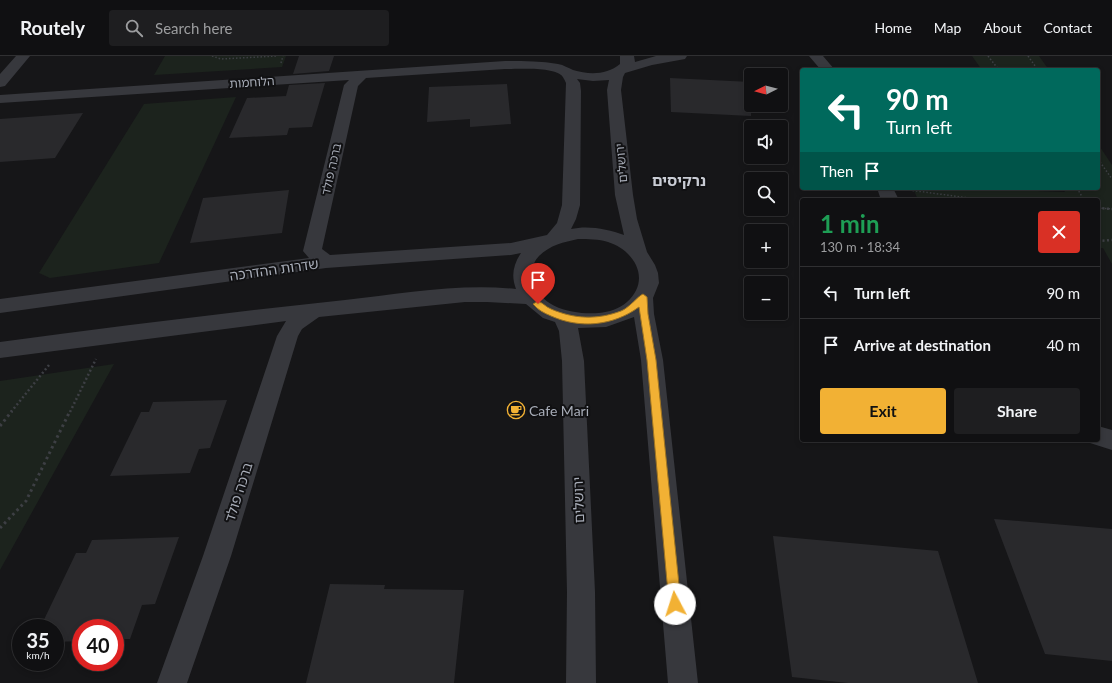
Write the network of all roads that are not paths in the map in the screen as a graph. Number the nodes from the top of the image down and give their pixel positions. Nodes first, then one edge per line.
1 (23, 56) edge
2 (544, 56) edge
3 (627, 56) edge
4 (680, 56) edge
5 (816, 56) edge
6 (505, 65) junction
7 (560, 66) edge
8 (826, 68) edge
9 (621, 71) junction
10 (362, 75) junction
11 (0, 83) edge
12 (0, 99) edge
13 (551, 240) junction
14 (638, 253) junction
15 (326, 262) junction
16 (643, 297) junction
17 (530, 298) junction
18 (0, 306) edge
19 (315, 310) junction
20 (564, 318) junction
21 (0, 350) edge
22 (1100, 437) edge
23 (1112, 440) edge
24 (172, 683) edge
25 (581, 683) edge
26 (683, 683) edge

1 - 11 street
2 - 6 street, הלוחמות
3 - 9 street, ירושלים
4 - 9 street
5 - 8 street
6 - 7 street, הלוחמות
6 - 10 street, הלוחמות
7 - 9 street, הלוחמות
7 - 13 street
9 - 14 street, ירושלים
10 - 12 street, הלוחמות
10 - 15 street, ברכה פולד
13 - 14 street
13 - 15 street, שדרות ההדרכה
13 - 17 street
14 - 16 street
15 - 18 street, שדרות ההדרכה
16 - 20 street
16 - 26 street
17 - 19 street
17 - 20 street
19 - 21 street
19 - 24 street, ברכה פולד
20 - 25 street, ירושלים
22 - 23 street

